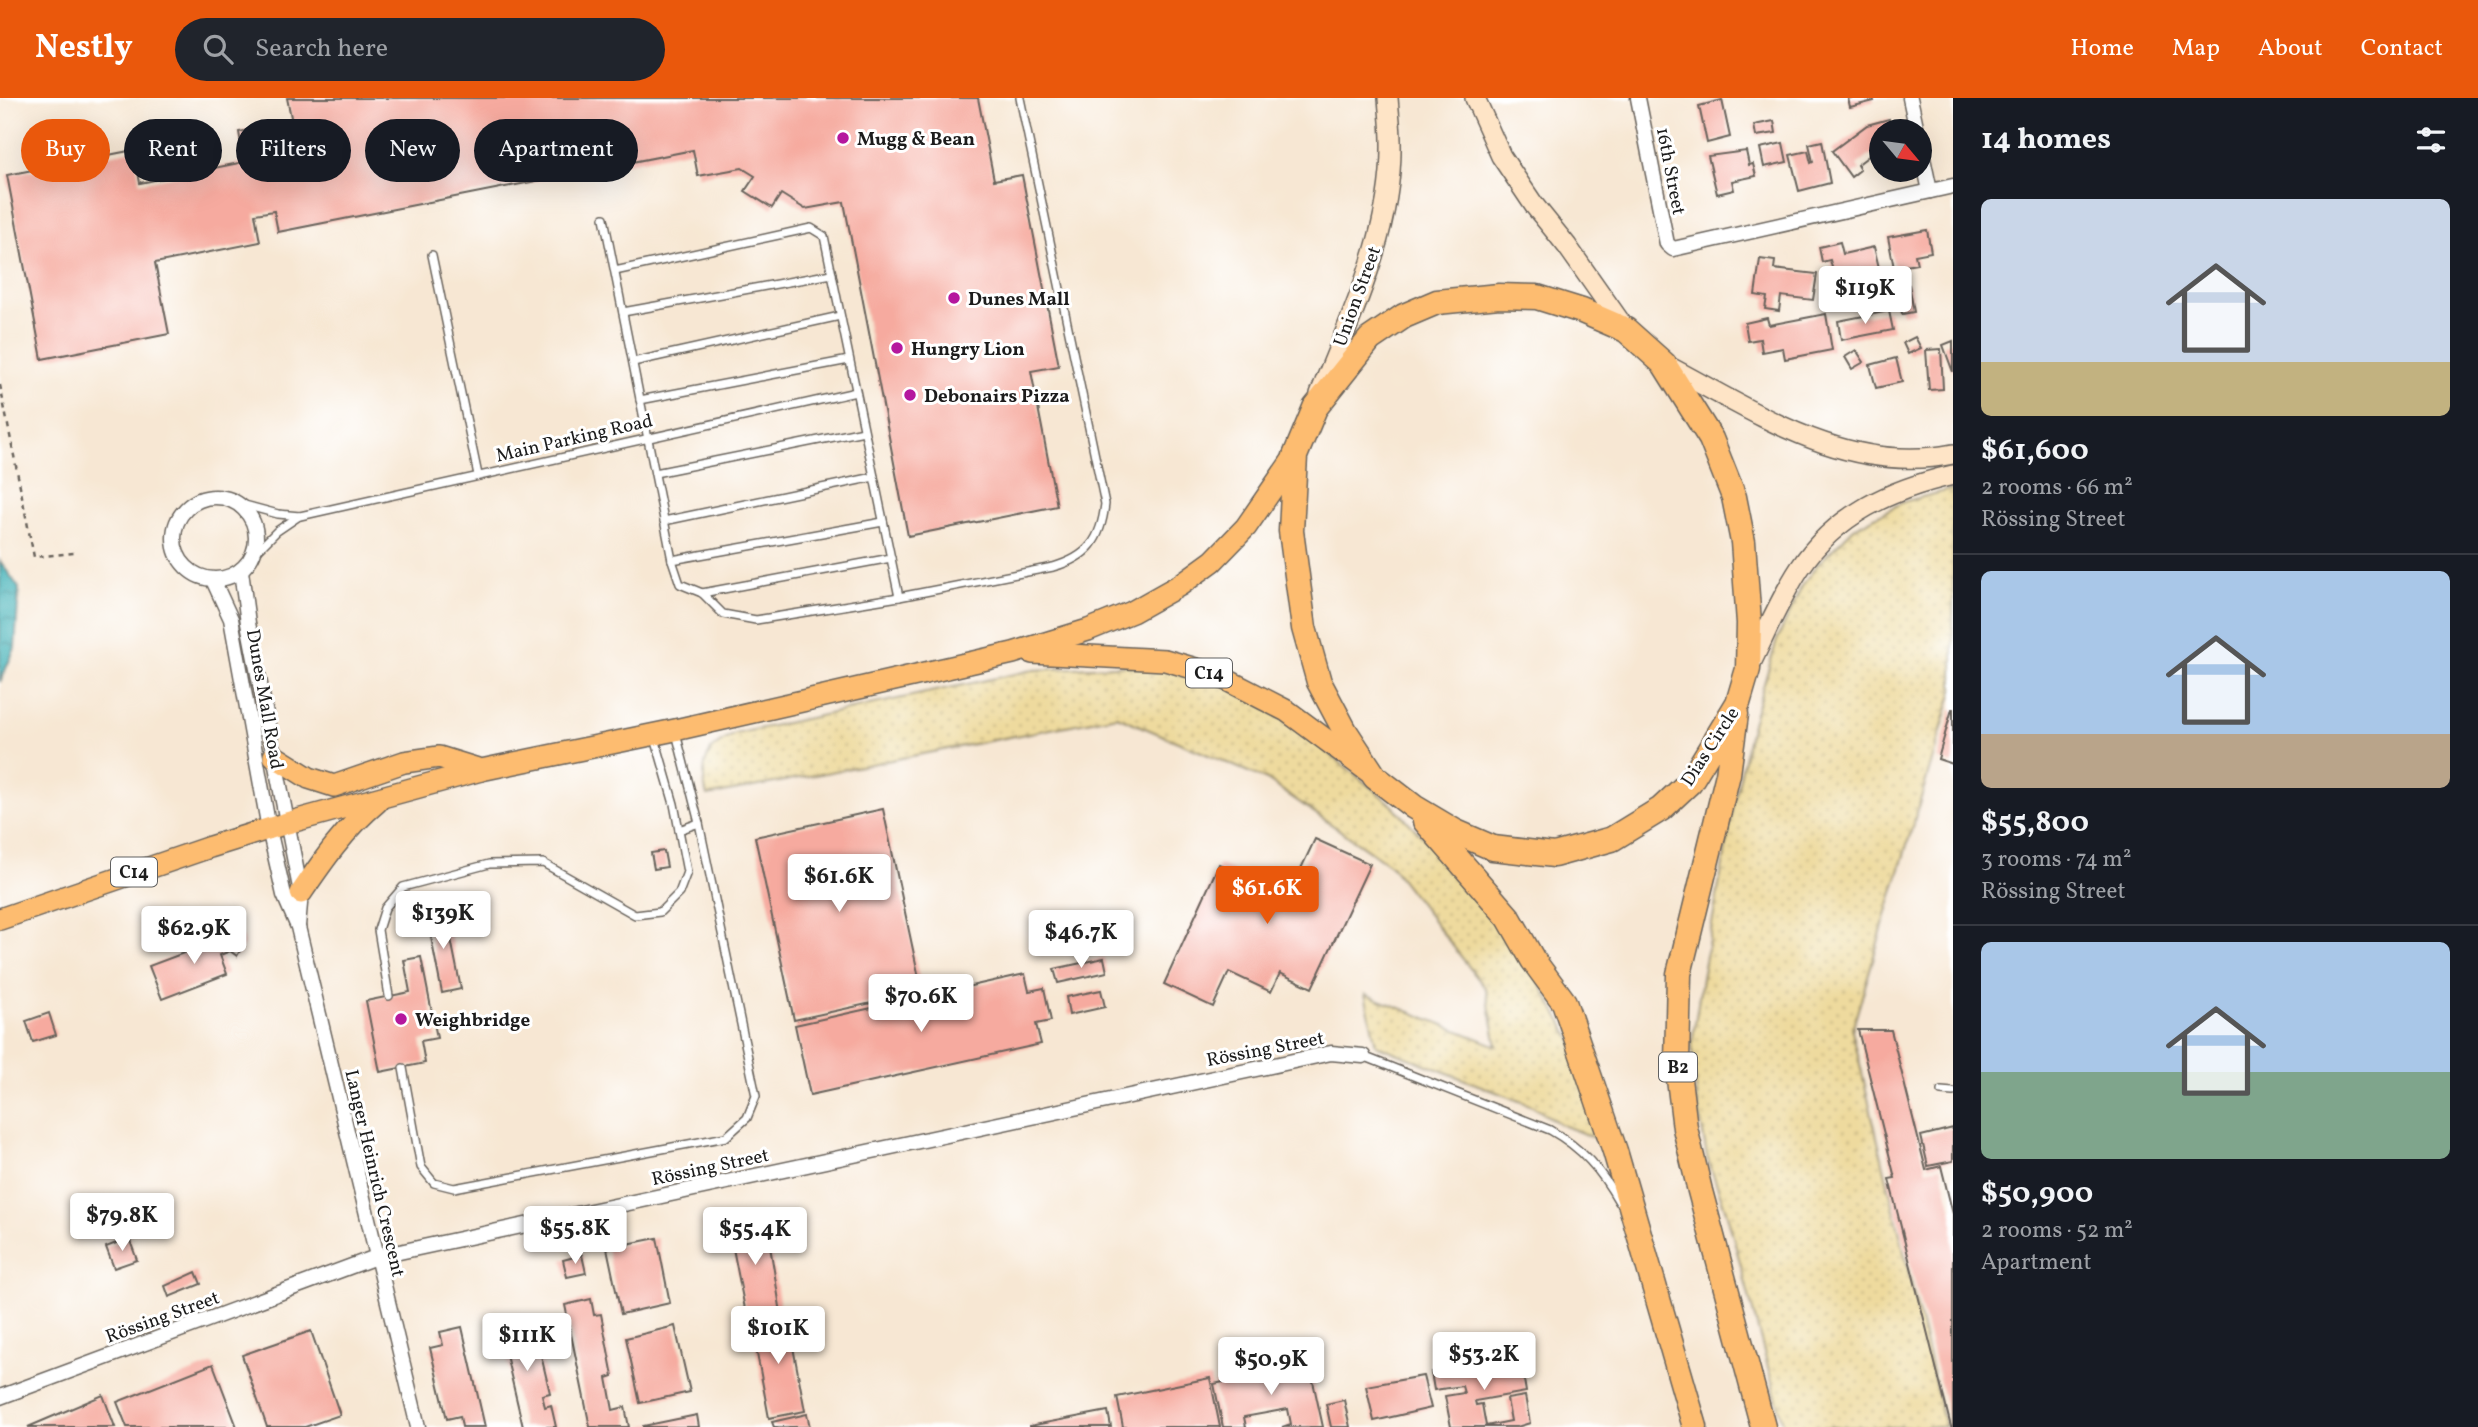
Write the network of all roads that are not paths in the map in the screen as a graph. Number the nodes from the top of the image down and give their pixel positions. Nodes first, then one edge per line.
1 (1020, 98) edge
2 (1388, 98) edge
3 (1475, 98) edge
4 (1637, 98) edge
5 (1910, 98) edge
6 (1914, 119) edge
7 (1928, 182) edge
8 (1953, 186) edge
9 (1930, 191) junction
10 (604, 218) dead end
11 (432, 255) dead end
12 (615, 271) junction
13 (832, 274) junction
14 (623, 312) junction
15 (840, 316) junction
16 (1626, 330) junction
17 (849, 360) junction
18 (633, 362) junction
19 (1664, 364) junction
20 (856, 392) junction
21 (640, 400) junction
22 (1315, 408) junction
23 (864, 431) junction
24 (647, 437) junction
25 (1953, 454) edge
26 (1295, 456) junction
27 (654, 473) junction
28 (478, 475) junction
29 (1953, 475) edge
30 (874, 477) junction
31 (236, 503) junction
32 (300, 516) junction
33 (664, 521) junction
34 (883, 522) junction
35 (253, 555) junction
36 (891, 558) junction
37 (672, 560) junction
38 (241, 571) junction
39 (213, 580) junction
40 (702, 593) junction
41 (899, 597) junction
42 (1013, 653) junction
43 (1748, 669) junction
44 (1738, 703) junction
45 (675, 730) junction
46 (654, 734) junction
47 (274, 756) junction
48 (481, 770) junction
49 (1376, 777) junction
50 (381, 798) junction
51 (1414, 807) junction
52 (699, 823) junction
53 (278, 826) junction
54 (679, 830) junction
55 (301, 893) junction
56 (0, 919) edge
57 (298, 927) junction
58 (389, 996) dead end
59 (1363, 1056) joint
60 (403, 1068) dead end
61 (1941, 1091) dead end
62 (1953, 1092) edge
63 (1642, 1242) junction
64 (376, 1257) junction
65 (0, 1396) edge
66 (418, 1427) edge
67 (1695, 1427) edge
68 (1763, 1427) edge

1 - 41 lane
2 - 22 main road, Union Street
3 - 16 main road
4 - 9 street, 16th Street
5 - 6 street
7 - 9 street
8 - 9 street
10 - 12 lane
11 - 28 lane
12 - 13 lane
12 - 14 lane
13 - 14 lane
13 - 15 lane
14 - 18 lane
15 - 17 lane
15 - 18 lane
16 - 19 highway, Dias Circle
16 - 22 highway, Dias Circle
17 - 20 lane
17 - 21 lane
18 - 21 lane
19 - 25 main road
19 - 43 highway, Dias Circle
20 - 23 lane
20 - 24 lane, Main Parking Road
21 - 24 lane
22 - 26 highway, Dias Circle
23 - 27 lane
23 - 30 lane
24 - 27 lane
24 - 28 lane, Main Parking Road
26 - 42 main road, C14
26 - 49 highway, Dias Circle
27 - 33 lane
28 - 32 lane, Main Parking Road
29 - 43 main road
30 - 33 lane
30 - 34 lane
31 - 32 lane, Main Parking Road
31 - 35 street
31 - 39 street
32 - 35 lane, Main Parking Road
33 - 37 lane
34 - 36 lane
34 - 37 lane
35 - 38 street
36 - 40 lane
36 - 41 lane
37 - 40 lane
38 - 39 street
38 - 47 street, Dunes Mall Road
39 - 53 street, Dunes Mall Road
40 - 41 lane
42 - 45 main road, C14
42 - 49 main road, C14
43 - 44 highway, Dias Circle
44 - 51 highway, Dias Circle
44 - 68 highway, B2
45 - 46 main road, C14
45 - 52 lane
46 - 48 main road, C14
46 - 54 lane
47 - 48 main road
47 - 53 street, Dunes Mall Road
48 - 50 main road, C14
49 - 51 highway, Dias Circle
50 - 53 main road, C14
50 - 55 main road
51 - 63 highway
52 - 54 lane
52 - 60 lane
53 - 55 street, Langer Heinrich Crescent
53 - 56 main road, C14
53 - 57 street, Langer Heinrich Crescent
54 - 58 lane
55 - 57 street, Langer Heinrich Crescent
57 - 64 street, Langer Heinrich Crescent
59 - 63 lane
59 - 64 street, Rössing Street
61 - 62 lane
63 - 67 highway
64 - 65 street, Rössing Street
64 - 66 street, Langer Heinrich Crescent

